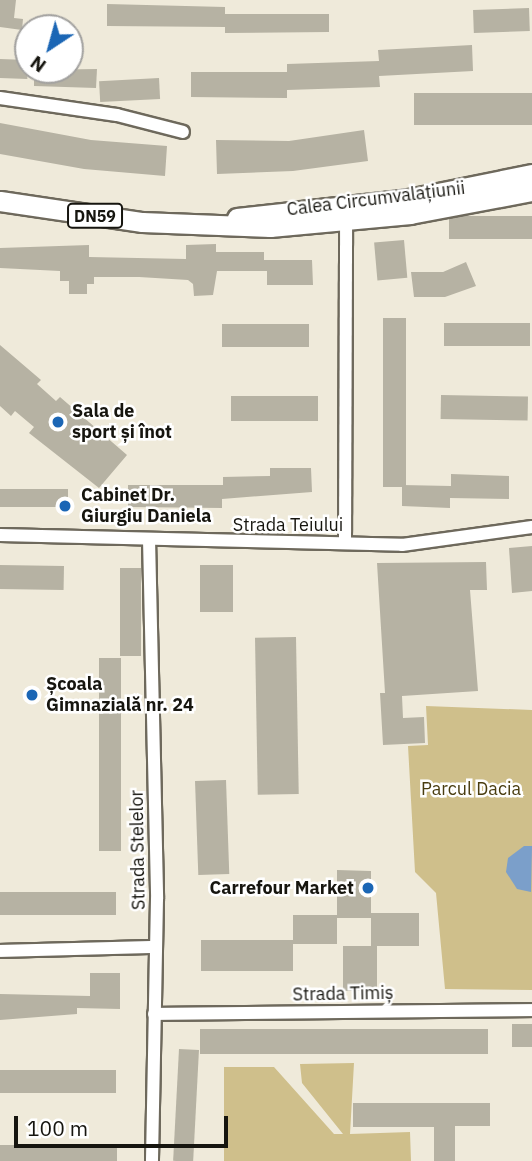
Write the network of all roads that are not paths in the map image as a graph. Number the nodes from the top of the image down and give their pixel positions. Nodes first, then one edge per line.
1 (0, 98) edge
2 (183, 132) dead end
3 (532, 174) edge
4 (532, 191) edge
5 (0, 201) edge
6 (346, 214) junction
7 (532, 527) edge
8 (0, 535) edge
9 (149, 539) junction
10 (345, 541) junction
11 (154, 947) junction
12 (0, 951) edge
13 (532, 1010) edge
14 (153, 1014) junction
15 (152, 1161) edge

1 - 2 street
3 - 6 main road, Calea Circumvalațiunii / DN59
4 - 6 main road, Calea Circumvalațiunii / DN59
5 - 6 main road, Calea Circumvalațiunii / DN59
6 - 10 street
7 - 10 street, Strada Teiului
8 - 9 street, Strada Teiului
9 - 10 street, Strada Teiului
9 - 11 street, Strada Stelelor
11 - 12 street
11 - 14 street, Strada Stelelor
13 - 14 street, Strada Timiș
14 - 15 street, Strada Stelelor

